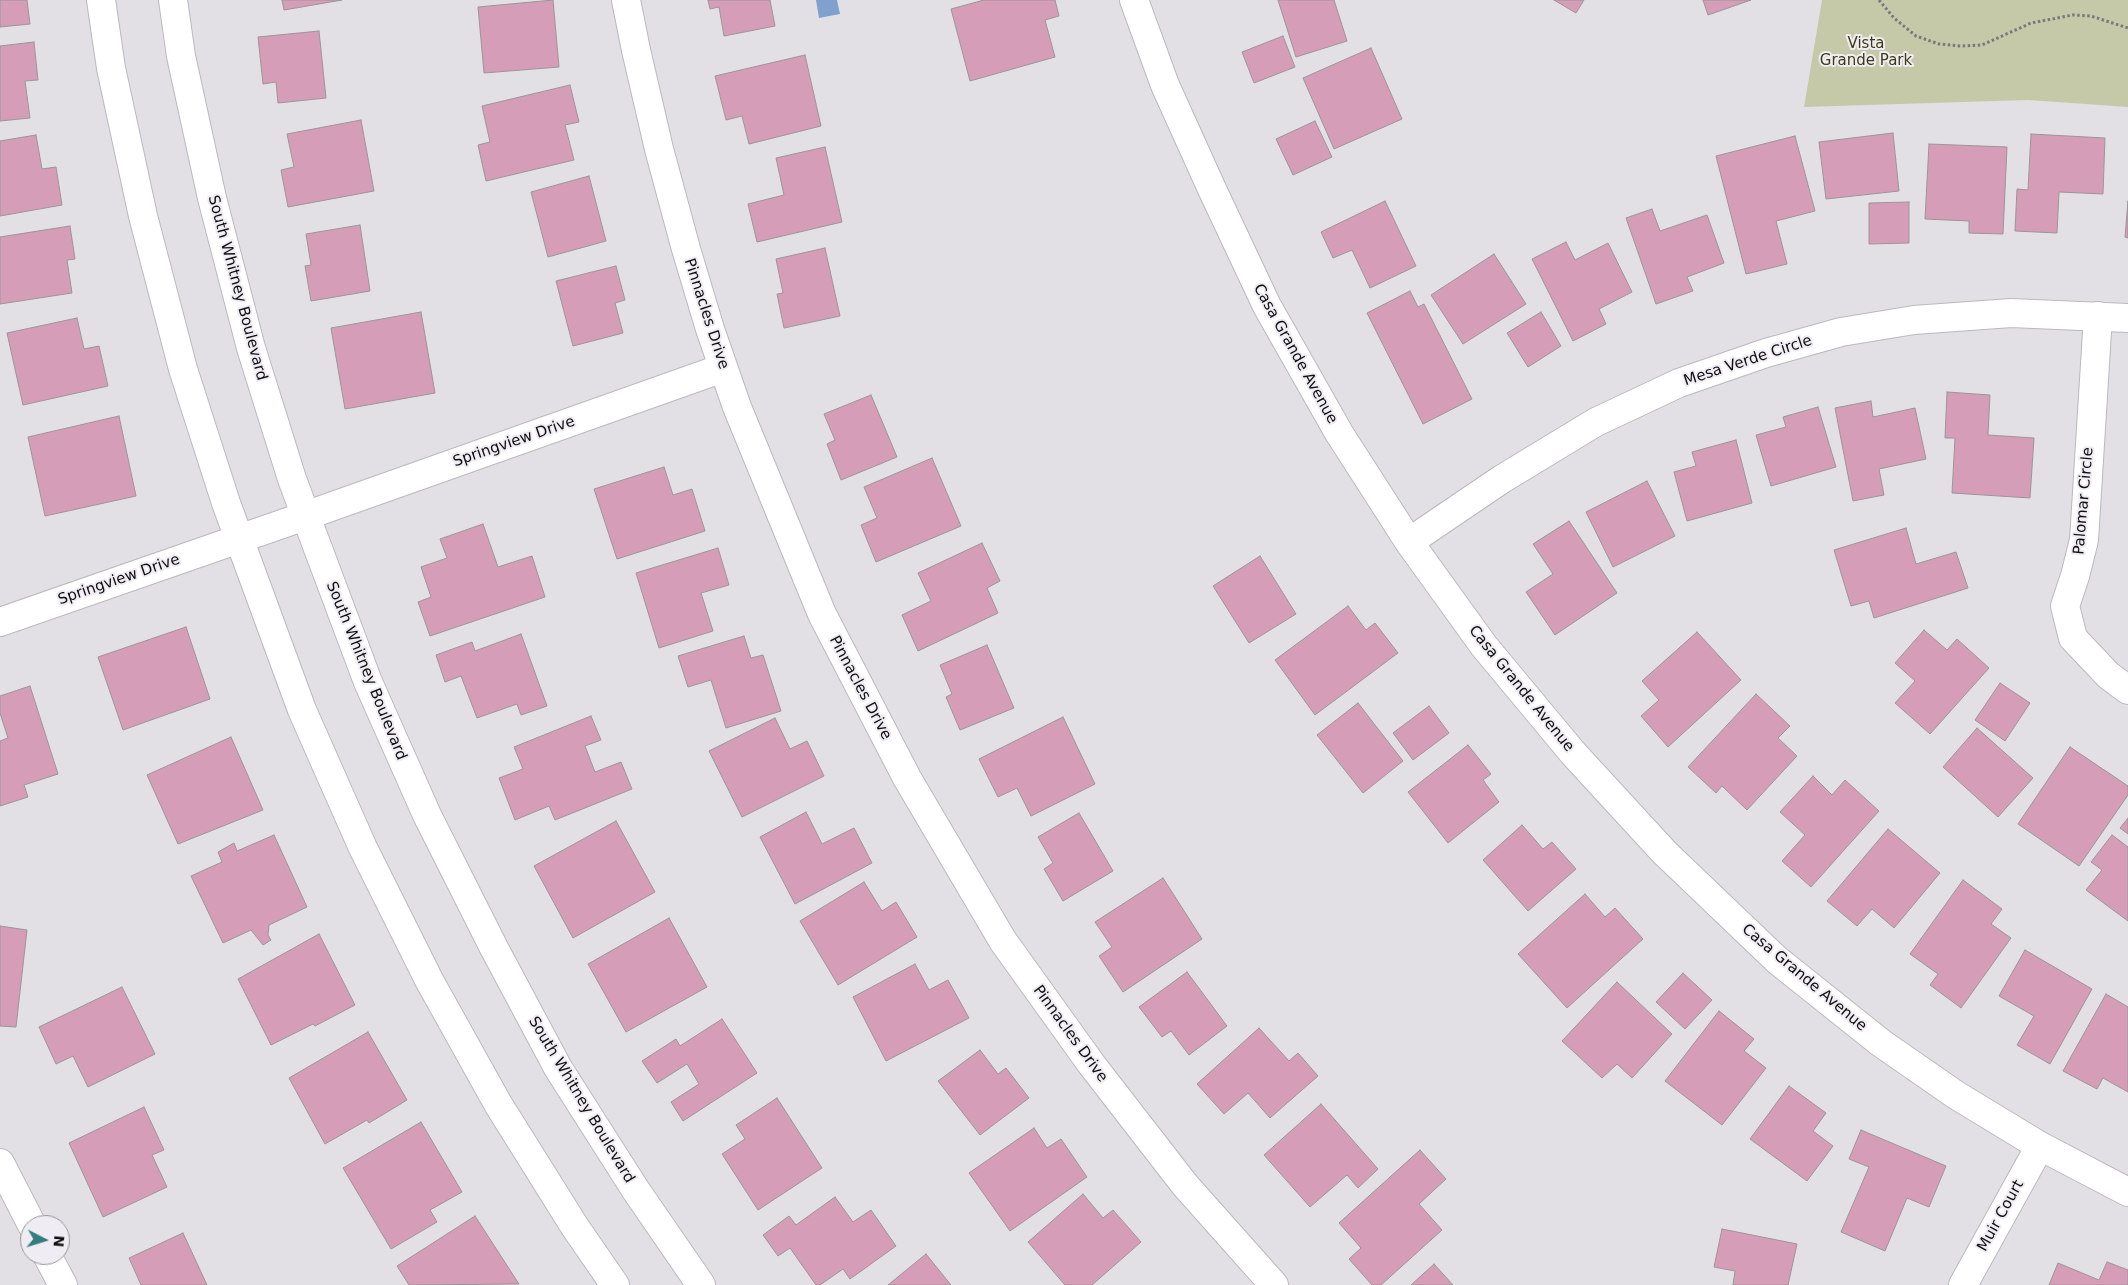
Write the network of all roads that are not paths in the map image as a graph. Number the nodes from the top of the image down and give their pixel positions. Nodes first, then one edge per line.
1 (101, 0) edge
2 (173, 0) edge
3 (626, 0) edge
4 (1134, 0) edge
5 (2098, 316) junction
6 (2128, 318) edge
7 (723, 368) junction
8 (305, 516) junction
9 (238, 539) junction
10 (1409, 542) junction
11 (0, 622) edge
12 (2128, 690) edge
13 (2040, 1146) junction
14 (0, 1163) edge
15 (2128, 1192) edge
16 (27, 1215) edge
17 (52, 1265) edge
18 (63, 1285) edge
19 (615, 1285) edge
20 (701, 1285) edge
21 (1274, 1285) edge
22 (1963, 1285) edge

1 - 9 street
2 - 8 street, South Whitney Boulevard
3 - 7 street, Pinnacles Drive
4 - 10 street, Casa Grande Avenue
5 - 6 street, Mesa Verde Circle
5 - 10 street, Mesa Verde Circle
5 - 12 street, Palomar Circle
7 - 8 street, Springview Drive
7 - 21 street, Pinnacles Drive
8 - 9 street, Springview Drive
8 - 20 street, South Whitney Boulevard
9 - 11 street, Springview Drive
9 - 19 street
10 - 13 street, Casa Grande Avenue
13 - 15 street, Casa Grande Avenue
13 - 22 street, Muir Court
14 - 16 street
17 - 18 street

